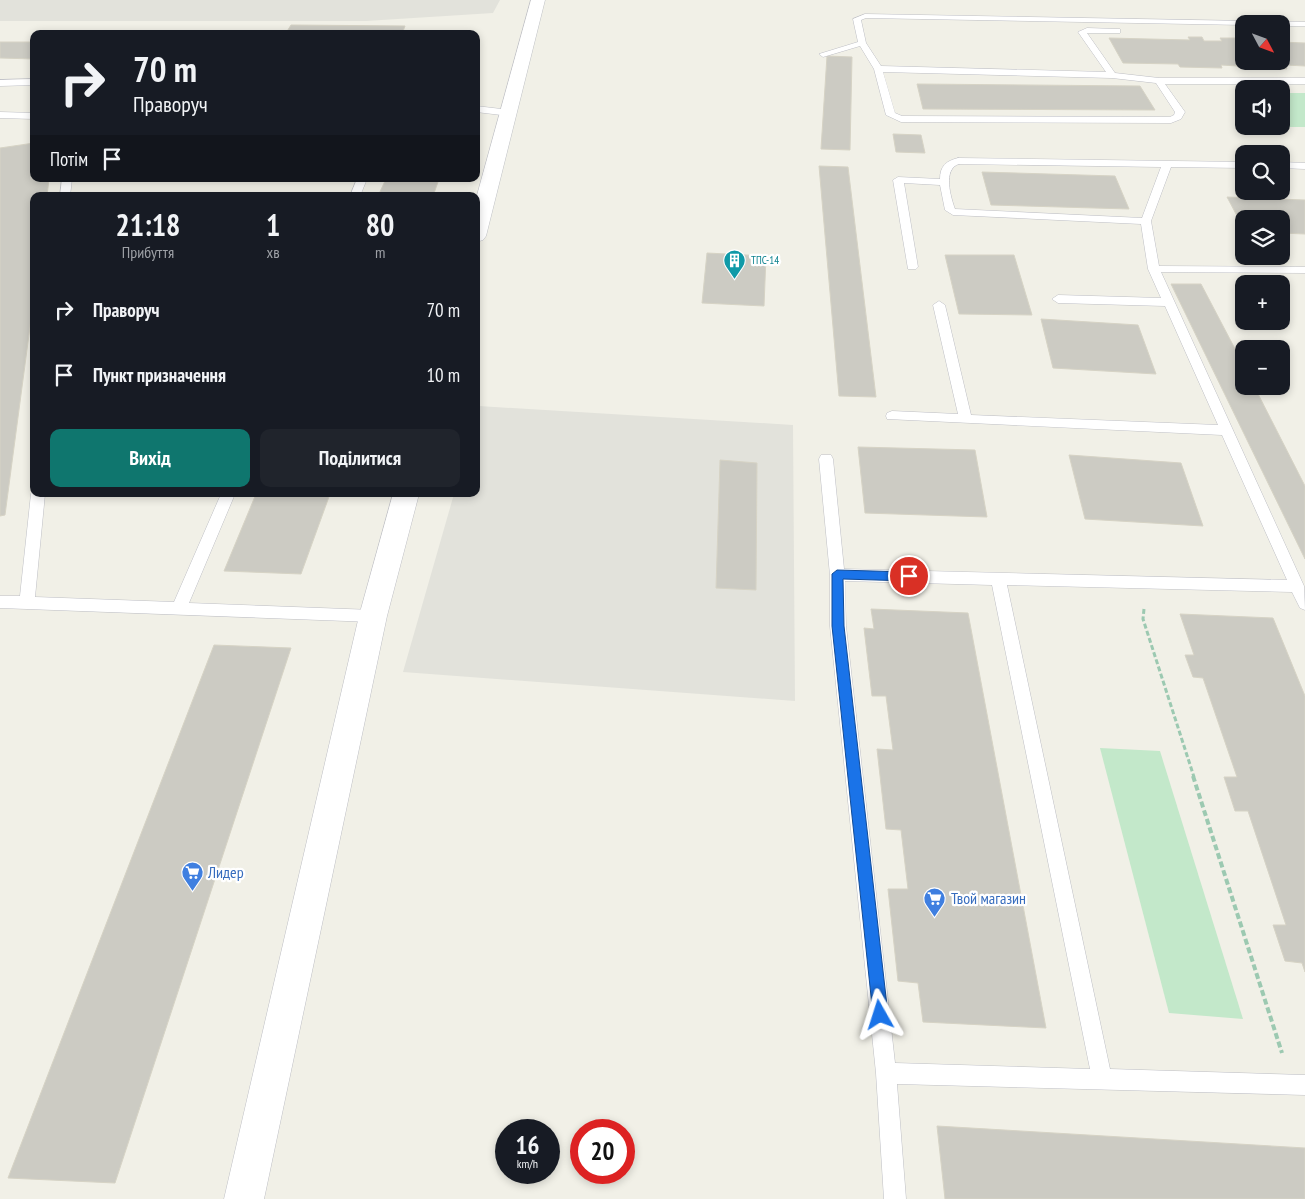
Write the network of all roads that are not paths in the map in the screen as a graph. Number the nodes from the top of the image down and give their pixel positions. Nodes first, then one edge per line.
1 (538, 0) edge
2 (1305, 24) edge
3 (1126, 31) dead end
4 (1290, 33) edge
5 (1305, 33) edge
6 (862, 43) junction
7 (823, 54) dead end
8 (878, 70) junction
9 (1112, 75) junction
10 (1159, 80) junction
11 (1305, 81) edge
12 (30, 82) edge
13 (0, 83) edge
14 (480, 109) edge
15 (510, 113) junction
16 (0, 114) edge
17 (30, 116) edge
18 (1167, 164) junction
19 (1235, 165) edge
20 (1290, 165) edge
21 (1305, 166) edge
22 (944, 182) junction
23 (1146, 221) junction
24 (480, 222) edge
25 (912, 267) dead end
26 (1154, 269) junction
27 (1305, 270) edge
28 (1058, 299) dead end
29 (1168, 302) junction
30 (939, 305) dead end
31 (892, 416) dead end
32 (966, 419) junction
33 (1226, 430) junction
34 (826, 459) dead end
35 (38, 497) edge
36 (227, 497) edge
37 (405, 497) edge
38 (837, 574) junction
39 (998, 578) junction
40 (1296, 586) junction
41 (0, 602) edge
42 (28, 603) junction
43 (1305, 604) edge
44 (179, 608) junction
45 (373, 616) junction
46 (886, 1073) junction
47 (1102, 1079) junction
48 (1298, 1085) edge
49 (244, 1199) edge
50 (895, 1199) edge

1 - 15 street
2 - 6 lane
3 - 9 lane
4 - 5 lane
6 - 7 lane
6 - 8 lane
8 - 9 lane
8 - 10 lane
9 - 10 lane
10 - 11 lane
12 - 13 lane
14 - 15 lane
15 - 24 street
16 - 17 lane
18 - 19 lane
18 - 22 lane
18 - 23 lane
20 - 21 lane
22 - 23 lane
22 - 25 lane
23 - 26 lane
26 - 27 lane
26 - 29 lane
28 - 29 lane
29 - 33 lane
30 - 32 lane
31 - 32 lane
32 - 33 lane
33 - 40 lane
34 - 38 lane
35 - 42 lane
36 - 44 lane
37 - 45 street
38 - 39 lane
38 - 46 lane
39 - 40 lane
39 - 47 lane
40 - 43 lane
41 - 42 lane
42 - 44 lane
44 - 45 lane
45 - 49 street
46 - 47 lane
46 - 50 lane
47 - 48 lane

